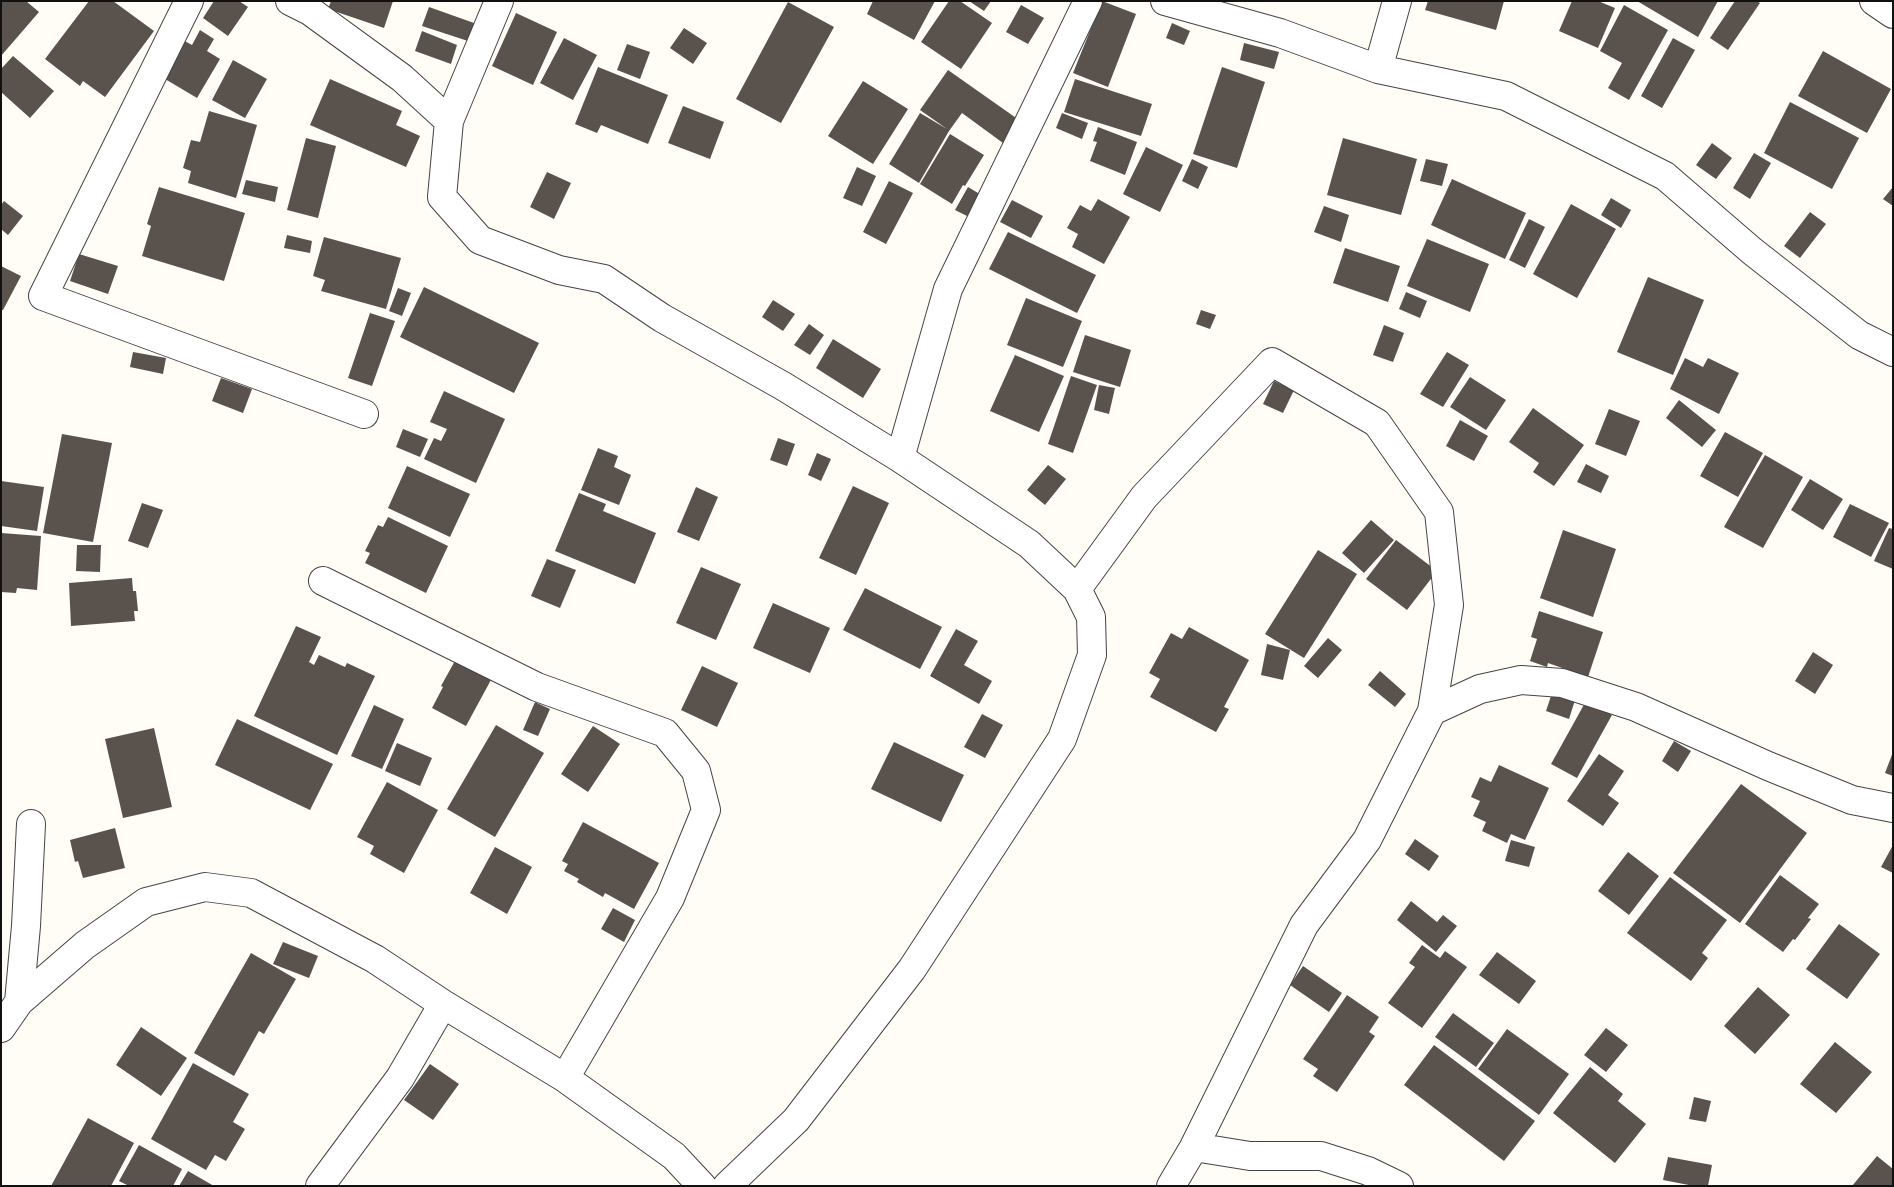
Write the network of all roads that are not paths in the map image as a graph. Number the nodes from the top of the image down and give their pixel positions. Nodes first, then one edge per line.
1 (189, 1) edge
2 (290, 1) edge
3 (499, 1) edge
4 (1088, 1) edge
5 (1165, 1) edge
6 (1397, 1) edge
7 (1874, 1) edge
8 (1893, 14) edge
9 (1378, 70) junction
10 (449, 121) junction
11 (1893, 352) edge
12 (364, 414) dead end
13 (900, 458) junction
14 (323, 581) dead end
15 (1076, 589) junction
16 (1432, 710) junction
17 (1893, 808) edge
18 (32, 824) dead end
19 (19, 1002) junction
20 (443, 1004) junction
21 (1, 1028) edge
22 (565, 1078) junction
23 (1194, 1147) junction
24 (320, 1186) edge
25 (702, 1186) edge
26 (727, 1186) edge
27 (1171, 1186) edge
28 (1399, 1186) edge

1 - 12 street
2 - 10 street
3 - 10 street
4 - 13 street
5 - 9 street
6 - 9 street
7 - 8 street
9 - 11 street
10 - 13 street
13 - 15 street
14 - 22 street
15 - 16 street
15 - 26 street
16 - 17 street
16 - 23 street
18 - 19 street
19 - 20 street
19 - 21 street
20 - 22 street
20 - 24 street
22 - 25 street
23 - 27 street
23 - 28 street

